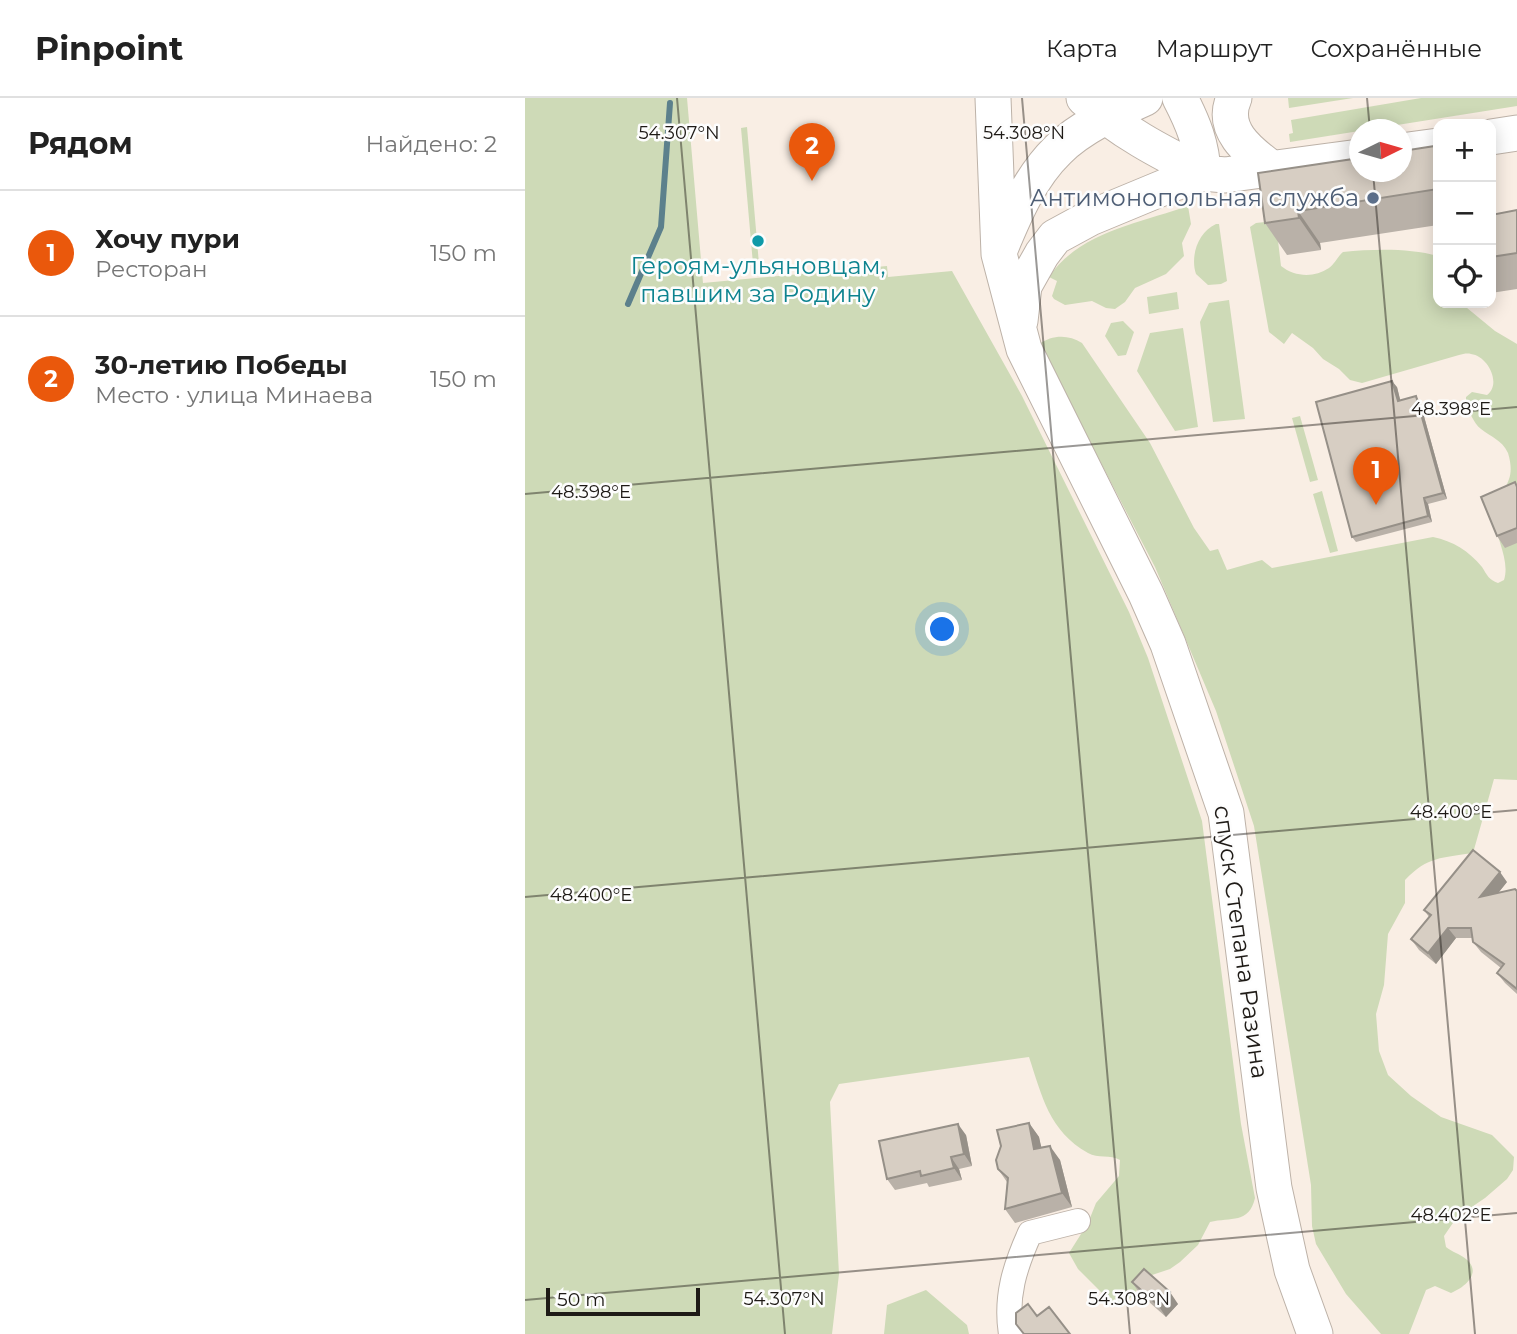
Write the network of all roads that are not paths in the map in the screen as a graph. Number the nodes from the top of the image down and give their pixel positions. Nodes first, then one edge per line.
1 (993, 98) edge
2 (1145, 98) edge
3 (1180, 98) edge
4 (1234, 98) edge
5 (1095, 108) edge
6 (1517, 134) edge
7 (1496, 137) edge
8 (1433, 147) edge
9 (1412, 150) edge
10 (1349, 157) edge
11 (1271, 168) junction
12 (1203, 173) junction
13 (999, 254) junction
14 (1019, 333) junction
15 (1078, 1221) dead end
16 (1011, 1334) edge
17 (1315, 1334) edge

1 - 13 main road, спуск Степана Разина
2 - 5 main road
3 - 12 main road
4 - 11 main road
5 - 12 main road
5 - 13 main road
6 - 7 main road
8 - 9 main road
10 - 11 main road
11 - 12 main road
12 - 14 main road
13 - 14 main road, спуск Степана Разина
14 - 17 main road, спуск Степана Разина
15 - 16 street

